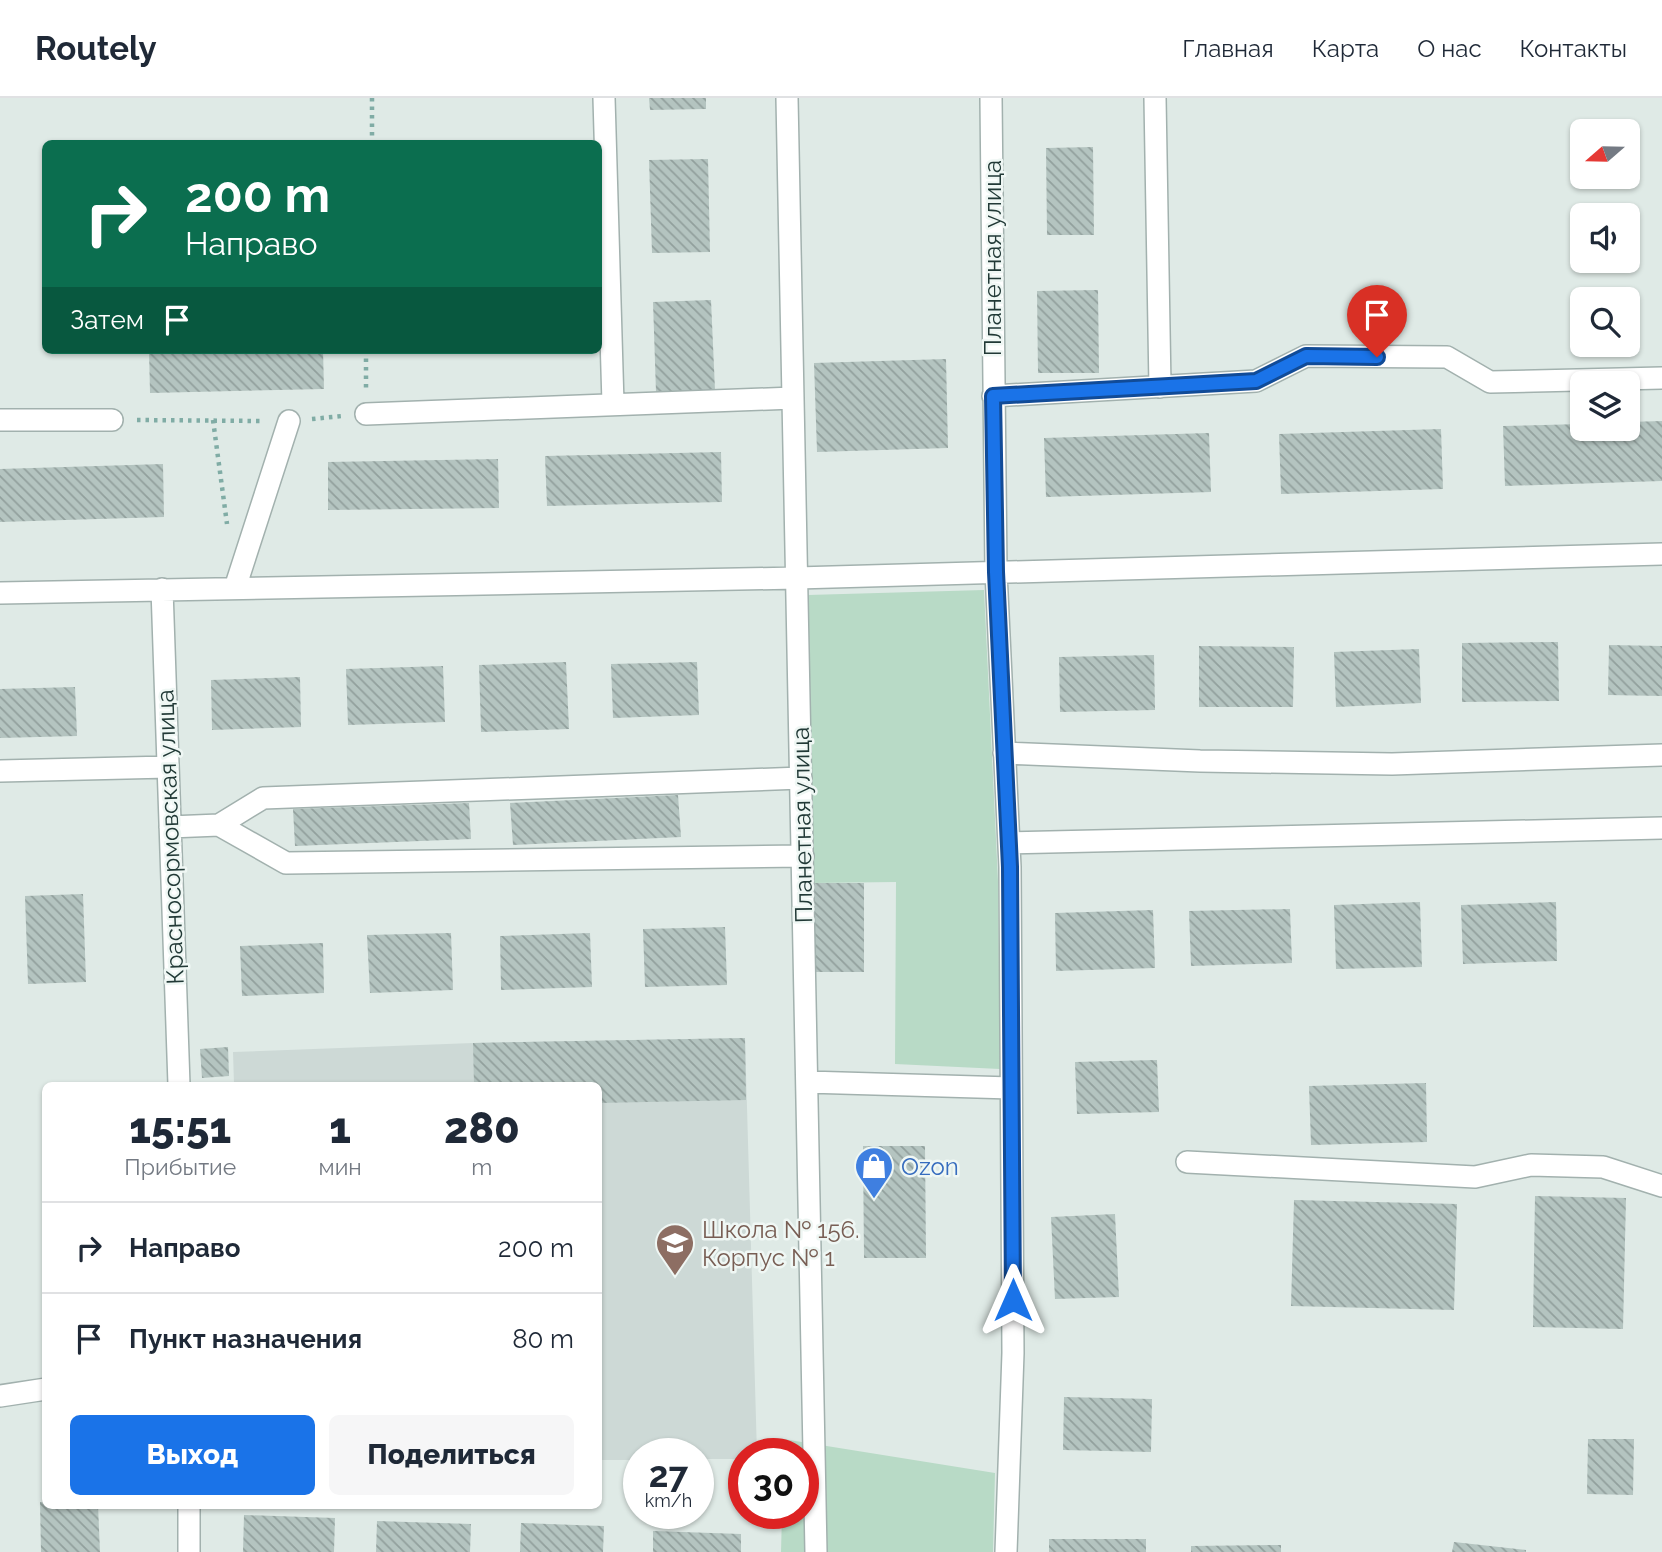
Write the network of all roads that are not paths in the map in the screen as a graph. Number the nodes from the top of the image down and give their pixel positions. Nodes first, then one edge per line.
1 (604, 98) edge
2 (787, 98) edge
3 (991, 98) edge
4 (1155, 98) edge
5 (1662, 378) edge
6 (1160, 387) junction
7 (993, 396) junction
8 (793, 398) junction
9 (612, 404) junction
10 (366, 414) road end
11 (0, 420) edge
12 (112, 420) road end
13 (289, 421) road end
14 (1662, 554) edge
15 (996, 572) junction
16 (797, 578) junction
17 (235, 588) junction
18 (162, 589) junction
19 (0, 593) edge
20 (1004, 754) junction
21 (1662, 755) edge
22 (168, 767) junction
23 (0, 771) edge
24 (801, 778) junction
25 (219, 825) junction
26 (170, 827) junction
27 (1662, 828) edge
28 (1009, 843) junction
29 (803, 856) junction
30 (179, 1082) edge
31 (807, 1082) junction
32 (1011, 1088) junction
33 (1187, 1162) dead end
34 (1662, 1185) edge
35 (42, 1390) edge
36 (0, 1396) edge
37 (189, 1509) edge
38 (189, 1552) edge
39 (816, 1552) edge
40 (1006, 1552) edge

1 - 9 street
2 - 8 street, Планетная улица
3 - 7 street, Планетная улица
4 - 6 street
5 - 6 street
6 - 7 street
7 - 15 street, Планетная улица
8 - 9 street
8 - 16 street, Планетная улица
9 - 10 street
11 - 12 street
13 - 17 street
14 - 15 street
15 - 16 street
15 - 20 street, Планетная улица
16 - 17 street
16 - 24 street, Планетная улица
17 - 18 street
18 - 19 street
18 - 22 street, Красносормовская улица
20 - 21 street
20 - 28 street, Планетная улица
22 - 23 street
22 - 26 street, Красносормовская улица
24 - 25 street
24 - 29 street, Планетная улица
25 - 26 street
25 - 29 street
26 - 30 street, Красносормовская улица
27 - 28 street
28 - 32 street, Планетная улица
29 - 31 street, Планетная улица
31 - 32 street
31 - 39 street, Планетная улица
32 - 40 street, Планетная улица
33 - 34 street
35 - 36 street
37 - 38 street

